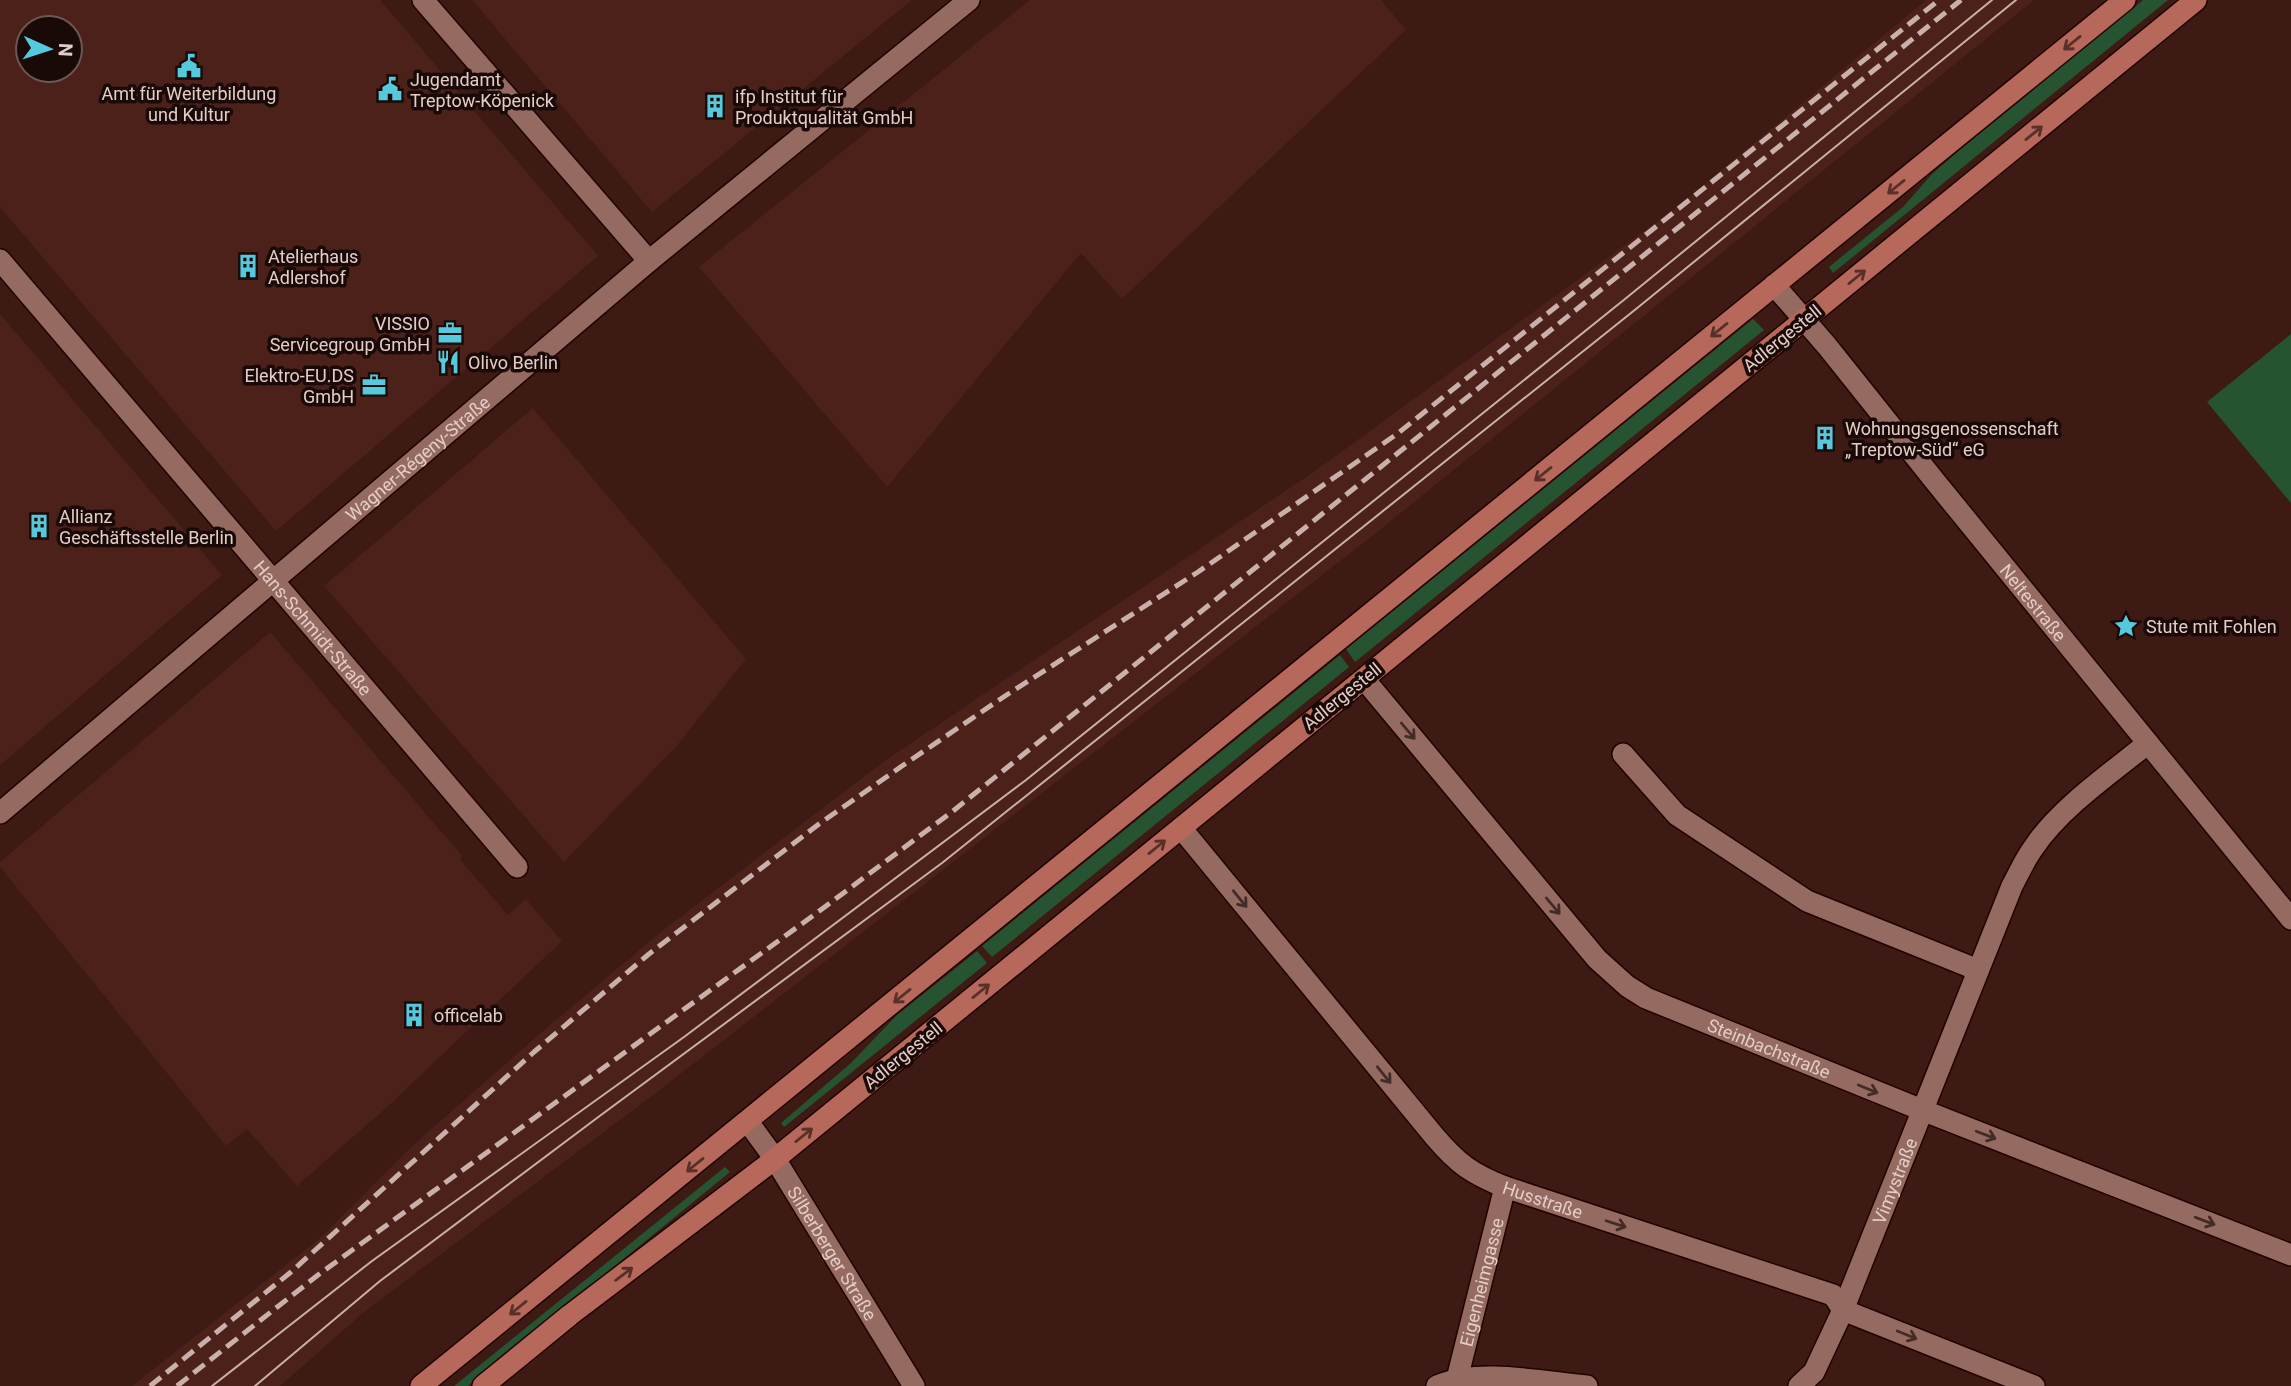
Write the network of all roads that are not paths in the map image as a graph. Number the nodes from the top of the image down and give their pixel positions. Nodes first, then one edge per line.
1 (424, 0) edge
2 (969, 0) edge
3 (2125, 0) edge
4 (2196, 0) edge
5 (0, 260) edge
6 (649, 261) junction
7 (1774, 285) junction
8 (1805, 320) junction
9 (275, 580) junction
10 (1363, 679) junction
11 (2148, 743) junction
12 (1623, 754) dead end
13 (0, 813) edge
14 (1181, 828) junction
15 (516, 867) dead end
16 (2291, 919) edge
17 (1978, 970) junction
18 (1922, 1110) junction
19 (748, 1122) junction
20 (775, 1159) junction
21 (1505, 1187) junction
22 (2291, 1255) edge
23 (1843, 1310) junction
24 (1447, 1382) edge
25 (421, 1386) edge
26 (484, 1386) edge
27 (914, 1386) edge
28 (1587, 1386) edge
29 (1800, 1386) edge
30 (2034, 1386) edge

1 - 6 street
2 - 6 street, Wagner-Régeny-Straße
3 -> 7 main road
8 -> 4 main road, Adlergestell
5 - 9 street, Hans-Schmidt-Straße
6 - 9 street, Wagner-Régeny-Straße
7 - 8 street, Neltestraße
7 -> 19 main road
8 - 10 main road, Adlergestell
8 - 11 street, Neltestraße
9 - 13 street, Wagner-Régeny-Straße
9 - 15 street, Hans-Schmidt-Straße
10 - 14 main road, Adlergestell
10 -> 18 street, Steinbachstraße
11 - 16 street, Neltestraße
11 - 17 street, Vimystraße
12 - 17 street
20 -> 14 main road, Adlergestell
14 -> 21 street, Husstraße
17 - 18 street, Vimystraße
18 -> 22 street, Steinbachstraße
18 - 23 street, Vimystraße
19 - 20 street, Silberberger Straße
19 -> 25 main road
26 -> 20 main road, Adlergestell
20 - 27 street, Silberberger Straße
21 -> 23 street, Husstraße
21 - 24 street, Eigenheimgasse
23 - 29 street, Vimystraße
23 -> 30 street, Husstraße
24 - 28 street

